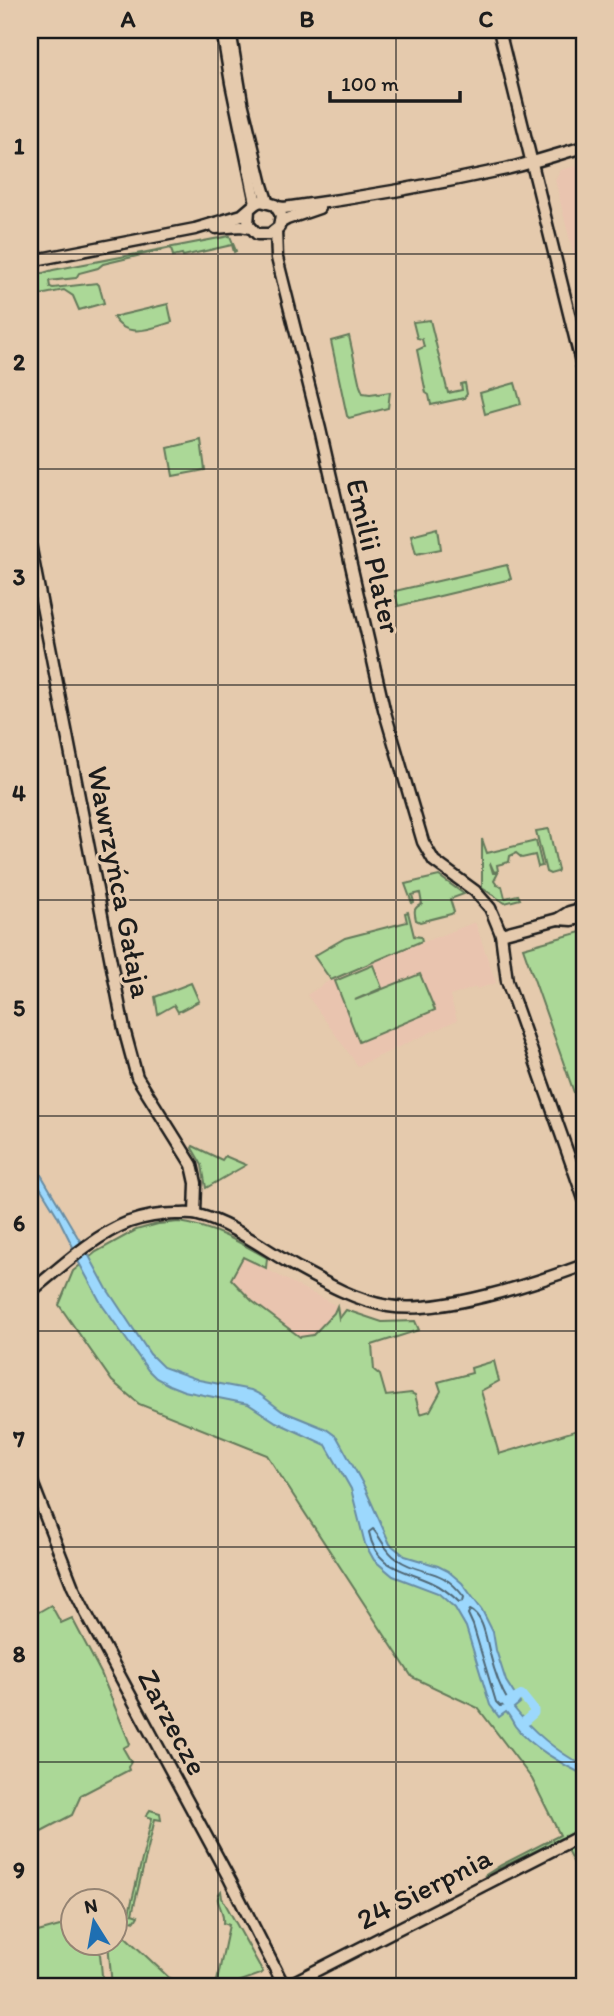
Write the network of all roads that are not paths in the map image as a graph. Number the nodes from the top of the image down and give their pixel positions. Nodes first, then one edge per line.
1 (222, 30) edge
2 (230, 30) edge
3 (499, 30) edge
4 (584, 147) edge
5 (531, 162) junction
6 (267, 201) junction
7 (331, 203) junction
8 (253, 207) junction
9 (277, 207) junction
10 (279, 227) junction
11 (251, 228) junction
12 (195, 229) junction
13 (262, 235) junction
14 (277, 258) junction
15 (30, 261) edge
16 (584, 374) edge
17 (30, 544) edge
18 (584, 908) edge
19 (584, 917) edge
20 (558, 919) junction
21 (501, 934) junction
22 (584, 1199) edge
23 (195, 1214) junction
24 (584, 1265) edge
25 (30, 1292) edge
26 (30, 1477) edge
27 (584, 1834) edge
28 (285, 1986) edge

1 - 8 street
2 - 6 street
3 - 5 street
4 - 5 street
5 - 7 street
5 - 16 street
6 - 8 street
6 - 9 street
7 - 9 street
7 - 10 street
8 - 11 street
8 - 12 street
9 - 10 street
10 - 13 street
10 - 14 street, Emilii Plater
11 - 12 street
11 - 13 street
12 - 15 street
13 - 14 street, Emilii Plater
14 - 21 street, Emilii Plater
17 - 23 street, Wawrzyńca Gałaja
18 - 20 street
19 - 20 street
20 - 21 street
21 - 22 street
23 - 24 street
23 - 25 street
26 - 28 street, Zarzecze
27 - 28 street, 24 Sierpnia

